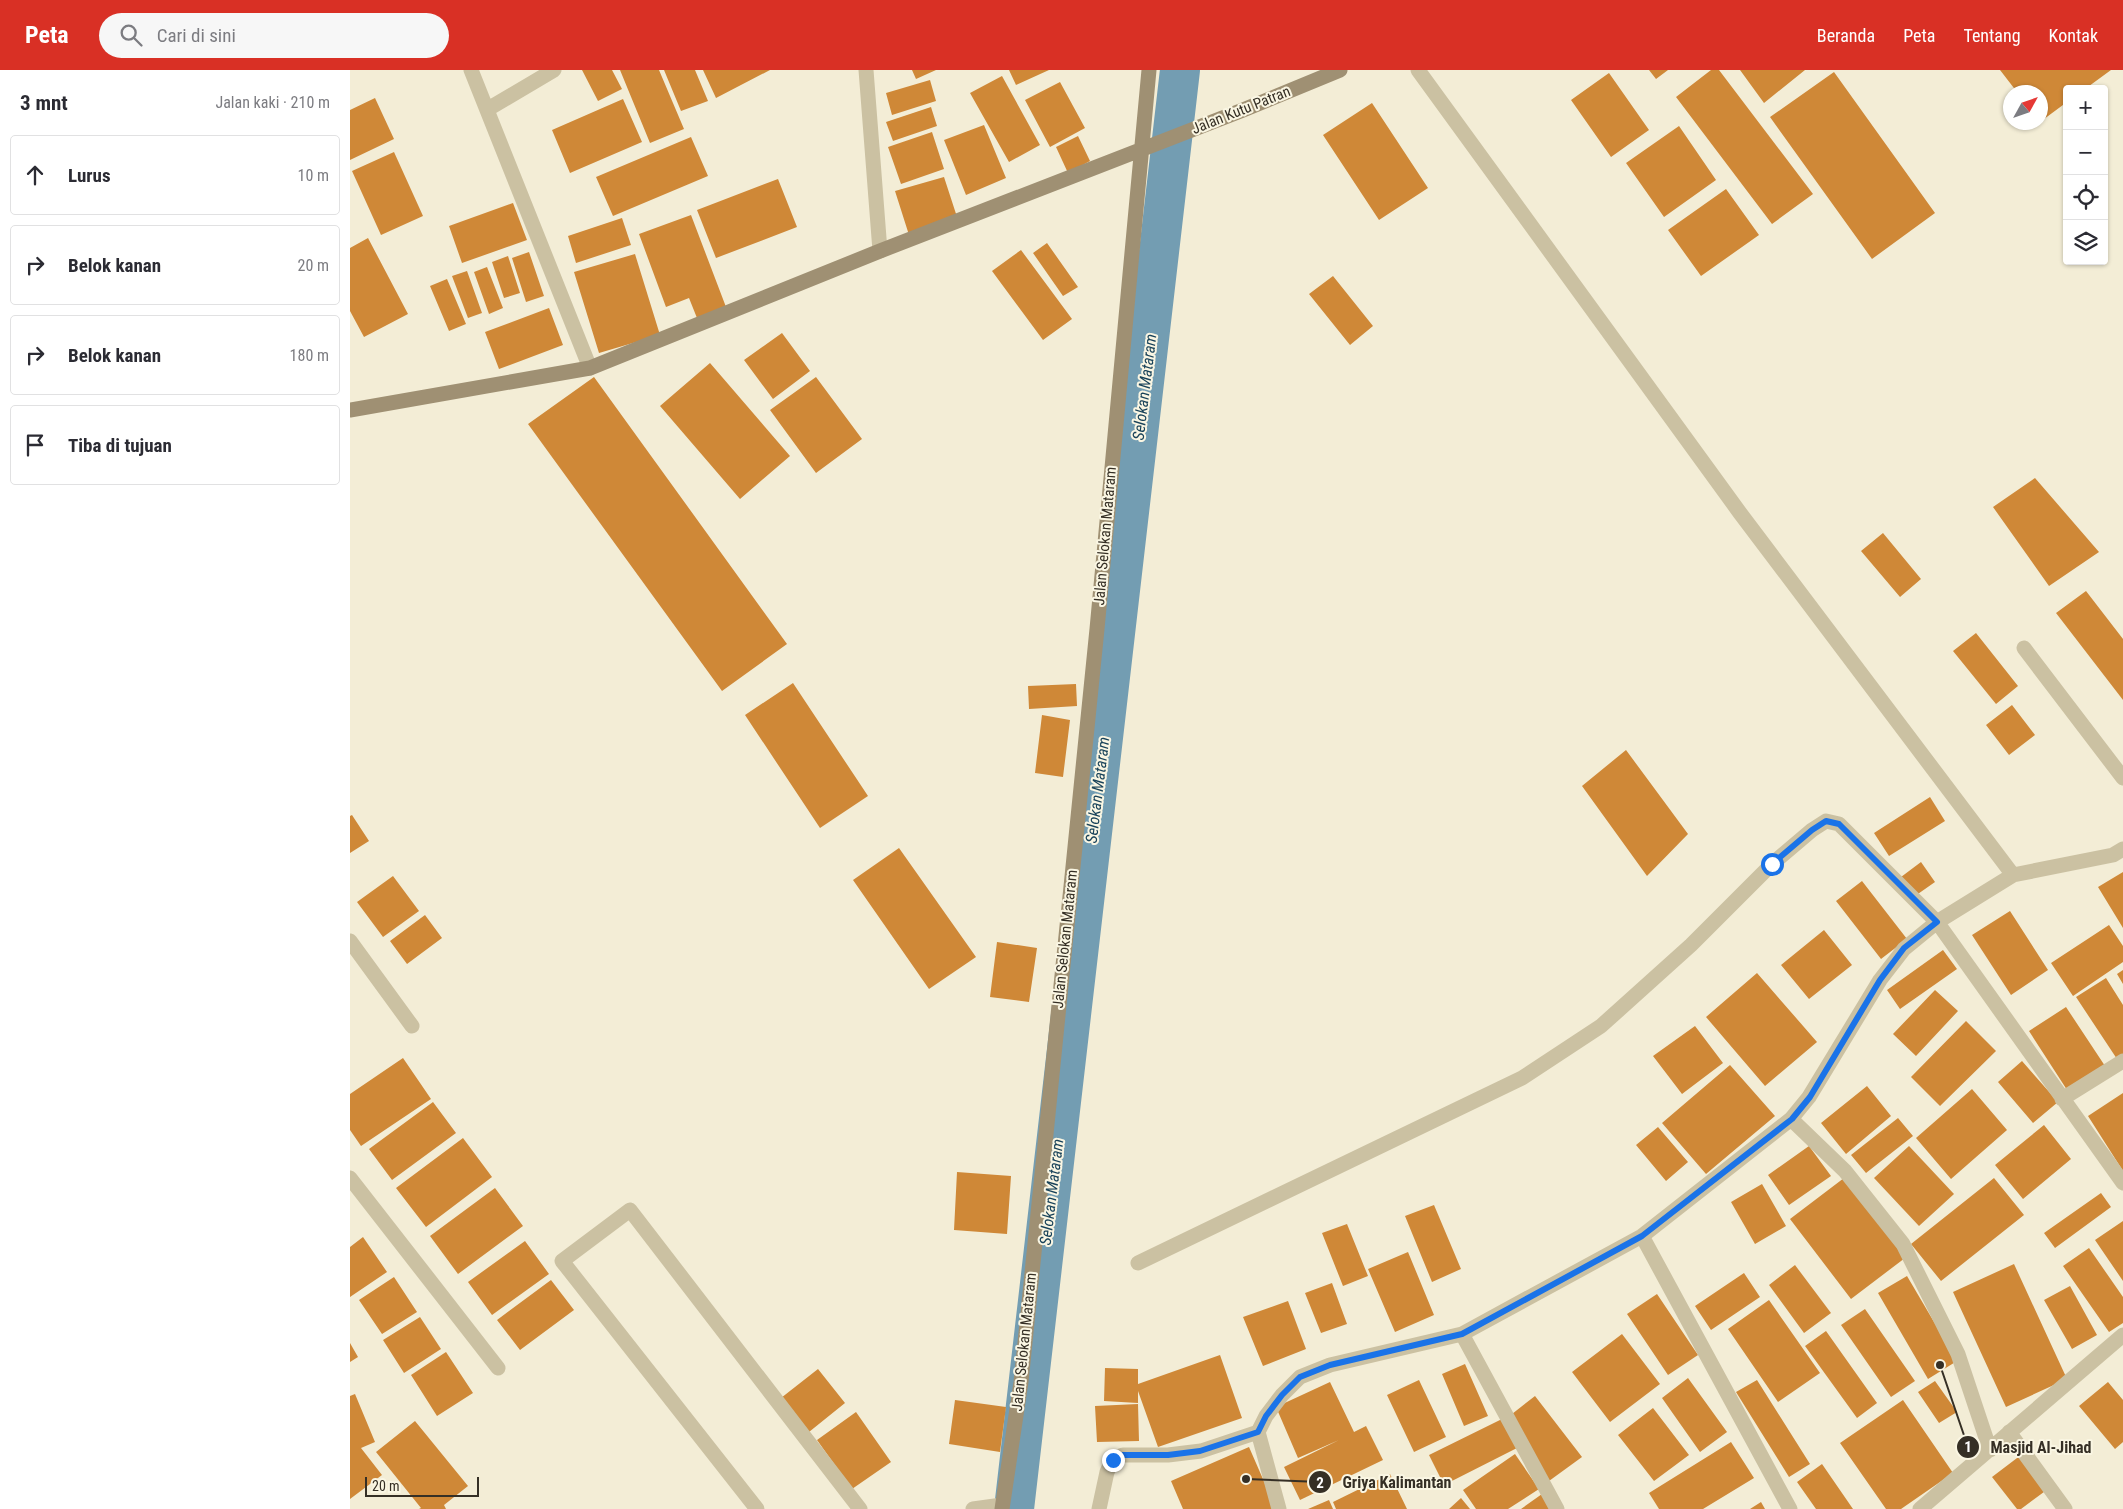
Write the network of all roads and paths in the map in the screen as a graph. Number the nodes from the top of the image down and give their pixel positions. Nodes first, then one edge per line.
1 (471, 70) edge
2 (554, 70) edge
3 (866, 70) edge
4 (1149, 70) edge
5 (1340, 70) edge
6 (1418, 70) edge
7 (488, 109) junction
8 (1142, 148) junction
9 (880, 251) junction
10 (590, 368) junction
11 (350, 410) edge
12 (2024, 648) dead end
13 (2123, 778) edge
14 (2123, 849) edge
15 (2013, 875) junction
16 (1937, 922) junction
17 (350, 941) edge
18 (412, 1026) dead end
19 (2123, 1061) edge
20 (2062, 1099) junction
21 (1792, 1119) junction
22 (350, 1178) edge
23 (2123, 1183) edge
24 (1642, 1236) junction
25 (1138, 1263) dead end
26 (1462, 1334) junction
27 (2123, 1335) edge
28 (498, 1368) dead end
29 (1258, 1432) junction
30 (2009, 1432) junction
31 (1990, 1450) junction
32 (1002, 1507) edge
33 (757, 1509) edge
34 (860, 1509) edge
35 (973, 1509) edge
36 (1099, 1509) edge
37 (1279, 1509) edge
38 (1557, 1509) edge
39 (1790, 1509) edge
40 (1920, 1509) edge
41 (2065, 1509) edge

1 - 7 street
2 - 7 street
3 - 9 street
4 - 8 street, Jalan Selokan Mataram
5 - 8 street, Jalan Kutu Patran
6 - 15 street
7 - 10 street
8 - 9 street, Jalan Kutu Patran
8 - 32 street, Jalan Selokan Mataram
9 - 10 street, Jalan Kutu Patran
10 - 11 street, Jalan Kutu Patran
12 - 13 street
14 - 15 street
15 - 16 street
16 - 20 street
16 - 21 street
16 - 25 street
17 - 18 street
19 - 20 street
20 - 23 street
21 - 24 street
21 - 31 street
22 - 28 street
24 - 26 street
24 - 39 street
26 - 29 street
26 - 38 street
27 - 30 street
29 - 36 street
29 - 37 street
30 - 31 street
30 - 41 street
31 - 40 street
32 - 35 street
33 - 34 street

